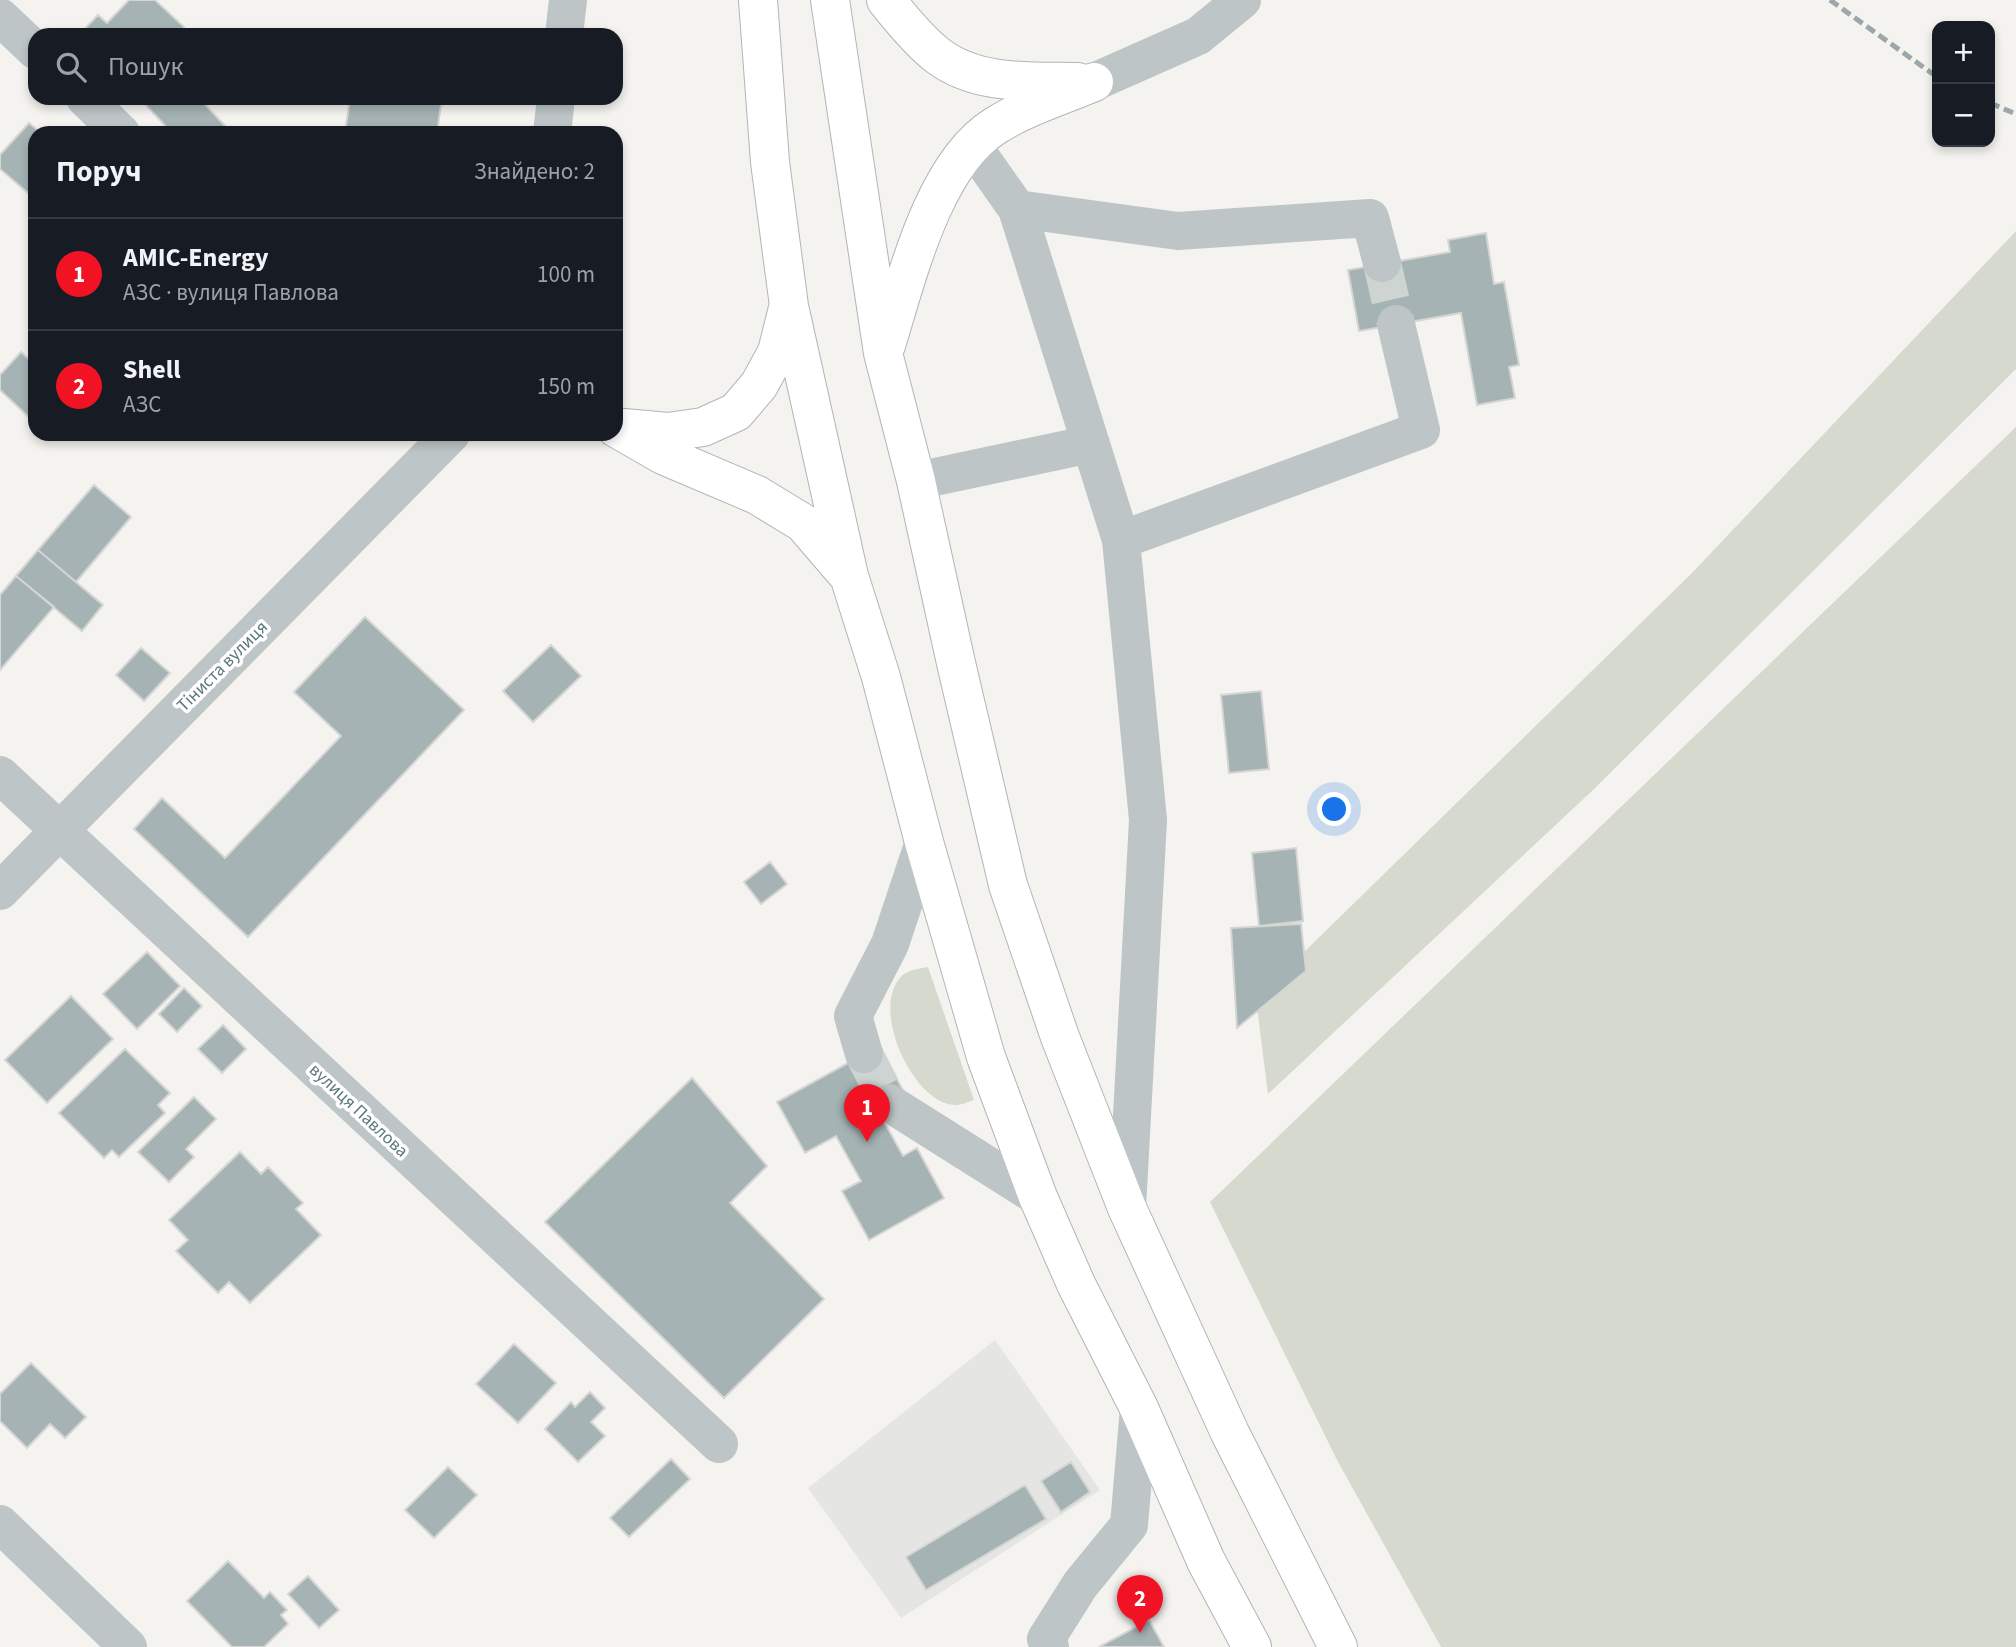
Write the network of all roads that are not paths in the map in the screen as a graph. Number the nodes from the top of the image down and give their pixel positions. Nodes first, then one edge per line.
1 (568, 0) edge
2 (758, 0) edge
3 (830, 0) edge
4 (886, 0) edge
5 (1242, 0) edge
6 (0, 17) edge
7 (565, 28) edge
8 (28, 43) edge
9 (1094, 82) junction
10 (92, 105) edge
11 (555, 105) edge
12 (114, 126) edge
13 (553, 126) edge
14 (972, 145) junction
15 (1017, 209) junction
16 (1382, 263) tunnel mouth
17 (789, 306) junction
18 (1396, 324) tunnel mouth
19 (883, 353) junction
20 (623, 429) edge
21 (623, 432) edge
22 (439, 441) edge
23 (1091, 444) junction
24 (916, 481) junction
25 (1121, 540) junction
26 (849, 576) junction
27 (0, 775) edge
28 (59, 832) junction
29 (924, 842) junction
30 (0, 891) edge
31 (864, 1054) tunnel mouth
32 (889, 1103) tunnel mouth
33 (1038, 1197) junction
34 (1127, 1208) junction
35 (1139, 1408) junction
36 (719, 1444) dead end
37 (0, 1524) edge
38 (128, 1647) edge
39 (1050, 1647) edge
40 (1252, 1647) edge
41 (1338, 1647) edge

1 - 7 street
2 - 17 highway
3 - 19 highway
4 - 9 highway
5 - 9 street
6 - 8 street
9 - 14 highway
10 - 12 street
11 - 13 street
14 - 15 street
14 - 19 highway
15 - 16 street
15 - 23 street
17 - 20 highway
17 - 26 highway
18 - 25 street
19 - 24 highway
21 - 26 highway
22 - 28 street, Тіниста вулиця
23 - 24 street
23 - 25 street
24 - 34 highway
25 - 34 street
26 - 29 highway
27 - 28 street, вулиця Павлова
28 - 30 street, Тіниста вулиця
28 - 36 street, вулиця Павлова
29 - 31 street
29 - 33 highway
32 - 33 street
33 - 35 highway
34 - 41 highway
35 - 39 street
35 - 40 highway
37 - 38 street

